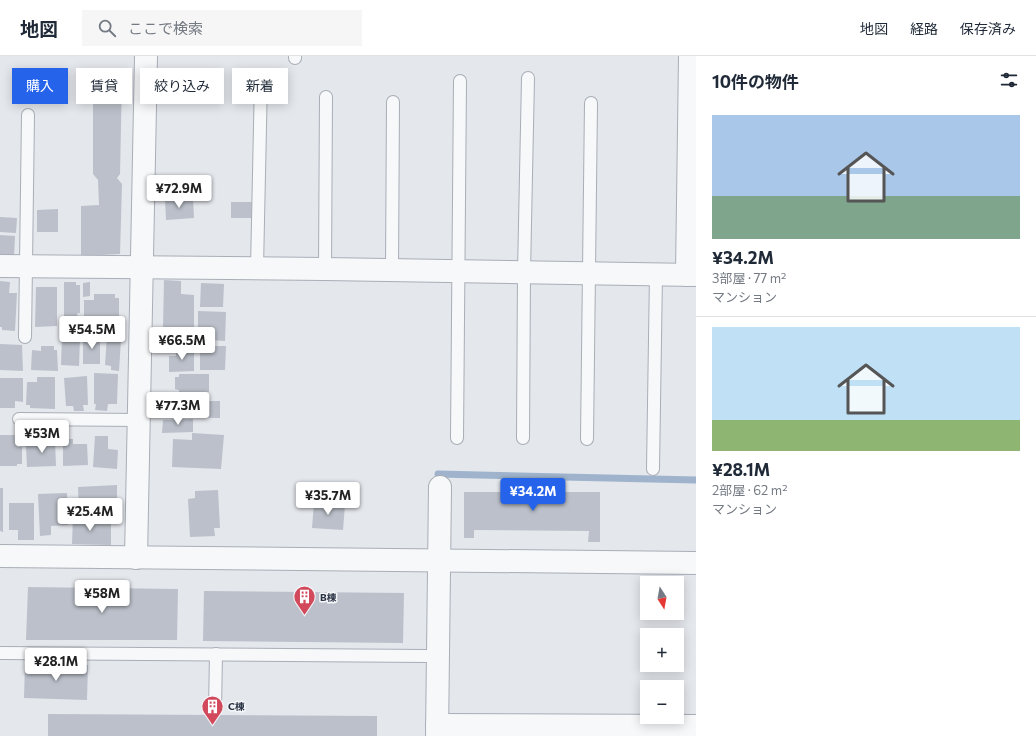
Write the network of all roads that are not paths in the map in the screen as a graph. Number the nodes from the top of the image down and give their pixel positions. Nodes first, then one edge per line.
1 (146, 56) edge
2 (690, 56) edge
3 (528, 78) dead end
4 (460, 80) dead end
5 (326, 96) dead end
6 (393, 102) dead end
7 (592, 103) dead end
8 (260, 104) edge
9 (28, 115) dead end
10 (0, 266) edge
11 (26, 266) junction
12 (142, 267) junction
13 (257, 268) junction
14 (325, 269) junction
15 (392, 270) junction
16 (458, 271) junction
17 (524, 272) junction
18 (588, 273) junction
19 (656, 274) junction
20 (692, 275) edge
21 (25, 337) dead end
22 (19, 419) dead end
23 (138, 420) junction
24 (457, 438) dead end
25 (523, 438) dead end
26 (587, 439) dead end
27 (653, 469) dead end
28 (440, 487) dead end
29 (0, 556) edge
30 (136, 558) junction
31 (439, 560) junction
32 (696, 563) edge
33 (0, 653) edge
34 (216, 654) junction
35 (427, 656) dead end
36 (215, 709) dead end
37 (696, 726) edge
38 (437, 730) edge

1 - 12 street
2 - 20 street
3 - 17 lane
4 - 16 lane
5 - 14 lane
6 - 15 lane
7 - 18 lane
8 - 13 lane
9 - 11 lane
10 - 11 street
11 - 12 street
11 - 21 lane
12 - 13 street
12 - 23 street
13 - 14 street
14 - 15 street
15 - 16 street
16 - 17 street
16 - 24 lane
17 - 18 street
17 - 25 lane
18 - 19 street
18 - 26 lane
19 - 20 street
19 - 27 lane
22 - 23 lane
23 - 30 street
28 - 31 street
29 - 30 street
30 - 31 street
31 - 32 street
31 - 38 street
33 - 34 lane
34 - 35 lane
34 - 36 lane
37 - 38 street

